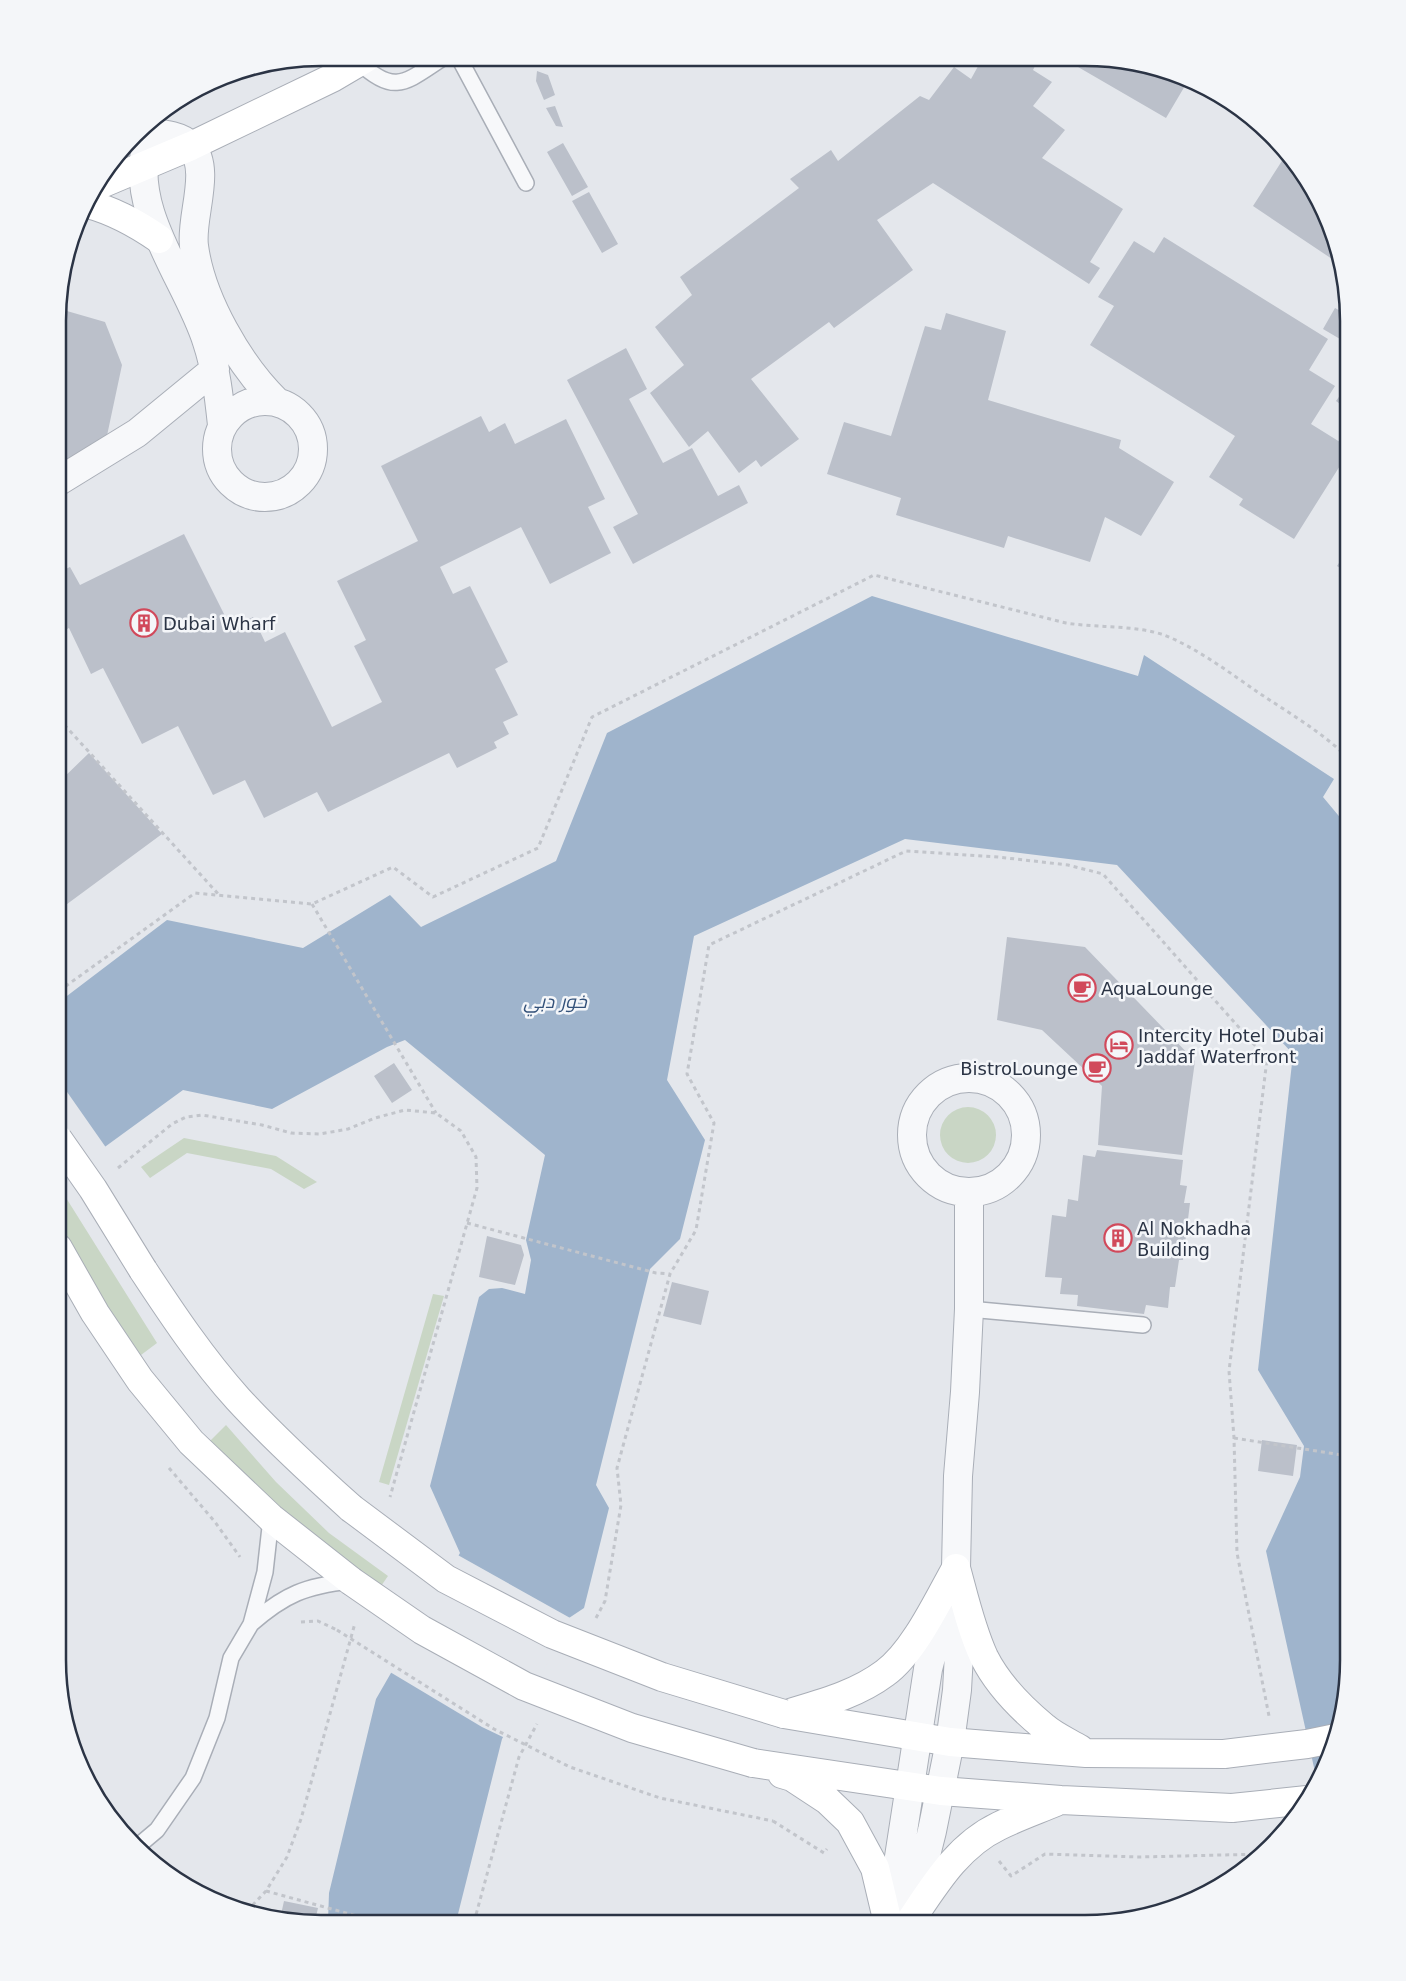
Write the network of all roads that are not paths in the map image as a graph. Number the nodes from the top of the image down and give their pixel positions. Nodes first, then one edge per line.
1 (352, 66) edge
2 (366, 66) edge
3 (431, 66) edge
4 (463, 66) edge
5 (154, 128) edge
6 (149, 133) edge
7 (191, 146) junction
8 (144, 167) junction
9 (107, 182) edge
10 (526, 183) dead end
11 (94, 206) edge
12 (159, 238) junction
13 (217, 337) junction
14 (215, 369) junction
15 (277, 402) junction
16 (222, 425) junction
17 (66, 477) edge
18 (66, 1150) edge
19 (969, 1193) junction
20 (66, 1262) edge
21 (968, 1309) junction
22 (1143, 1325) dead end
23 (272, 1518) junction
24 (956, 1568) junction
25 (350, 1581) junction
26 (251, 1624) junction
27 (784, 1714) junction
28 (918, 1737) junction
29 (1327, 1740) edge
30 (950, 1742) junction
31 (1086, 1753) junction
32 (753, 1763) junction
33 (910, 1787) junction
34 (941, 1791) junction
35 (1061, 1800) junction
36 (1298, 1801) edge
37 (143, 1842) edge
38 (886, 1915) edge
39 (894, 1915) edge
40 (907, 1915) edge
41 (914, 1915) edge

1 - 7 street
2 - 3 lane
4 - 10 lane
5 - 7 street
6 - 8 street
7 - 8 street
7 - 13 street
8 - 9 street
8 - 12 street
11 - 12 street
12 - 13 street
13 - 14 street
13 - 15 street
14 - 16 street
14 - 17 street
15 - 16 street
15 - 16 street
18 - 27 street, bridge
19 - 19 street
19 - 21 street
20 - 23 street
21 - 22 lane
21 - 24 street
23 - 25 street
23 - 26 lane
24 - 27 street
24 - 28 street
24 - 30 street
24 - 31 street
25 - 26 lane
25 - 32 street, bridge
26 - 37 lane
27 - 28 street
28 - 30 street
28 - 33 street
29 - 31 street, bridge
30 - 31 street
30 - 34 street
32 - 33 street
32 - 38 street
33 - 34 street
33 - 39 street
34 - 35 street
34 - 40 street
35 - 36 street, bridge
35 - 41 street

